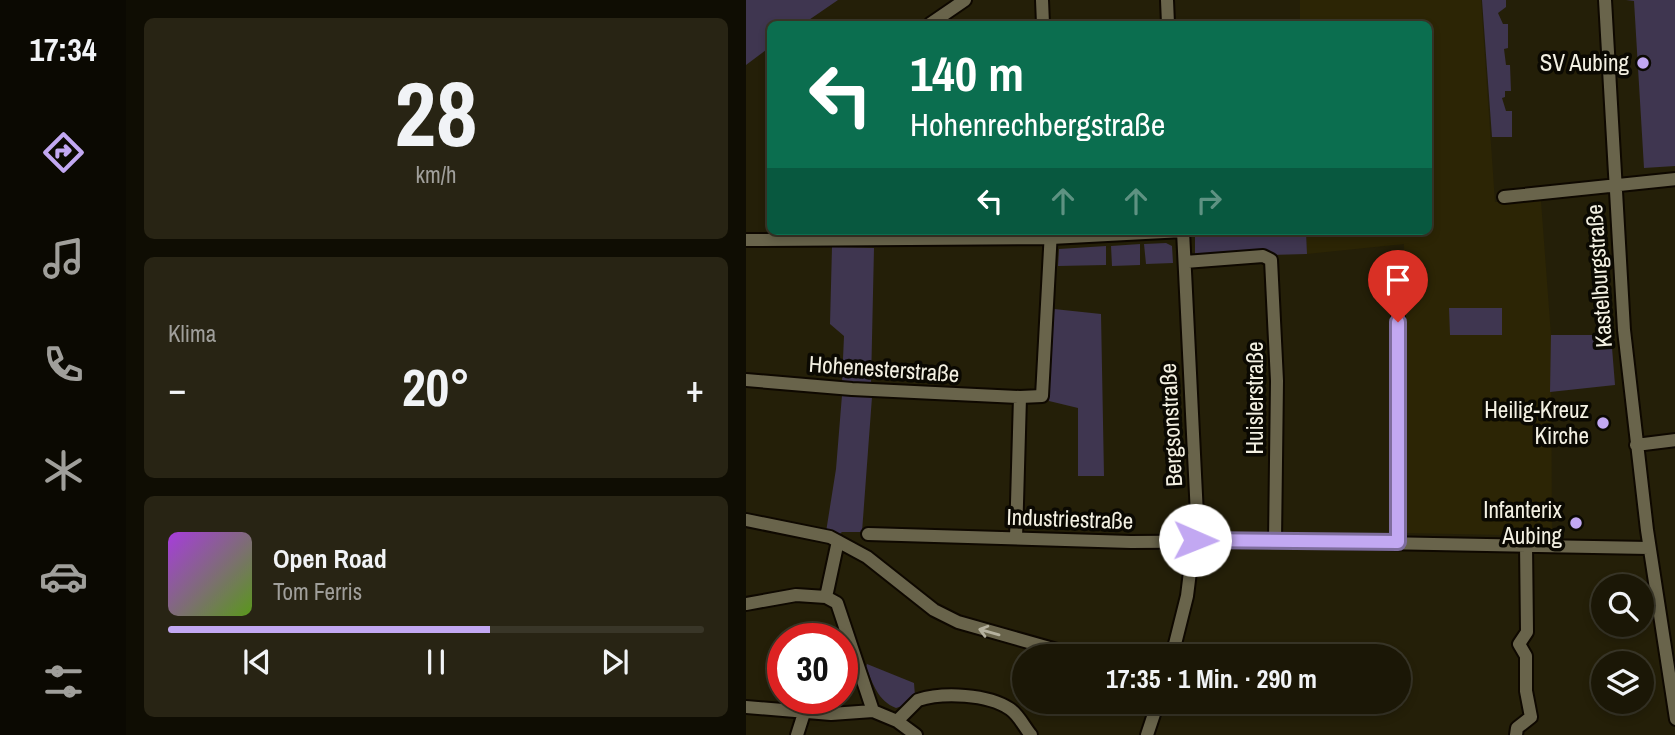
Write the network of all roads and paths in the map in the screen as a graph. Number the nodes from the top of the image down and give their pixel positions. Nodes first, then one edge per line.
1 (965, 0) edge
2 (1042, 0) edge
3 (1167, 0) edge
4 (1605, 0) edge
5 (934, 21) edge
6 (1043, 21) edge
7 (1168, 21) edge
8 (1675, 179) edge
9 (1613, 184) junction
10 (1504, 197) dead end
11 (1051, 235) edge
12 (1182, 235) edge
13 (834, 236) edge
14 (746, 240) edge
15 (1185, 262) junction
16 (1390, 268) dead end
17 (746, 380) edge
18 (1020, 397) junction
19 (1675, 440) edge
20 (1636, 445) junction
21 (746, 520) edge
22 (868, 534) dead end
23 (1016, 538) junction
24 (1195, 540) junction
25 (839, 541) junction
26 (1275, 541) junction
27 (1398, 542) junction
28 (1526, 544) junction
29 (1650, 548) junction
30 (825, 597) junction
31 (746, 604) edge
32 (1036, 644) edge
33 (1175, 644) edge
34 (746, 707) edge
35 (767, 709) edge
36 (858, 711) edge
37 (873, 711) junction
38 (804, 714) edge
39 (1154, 714) edge
40 (1675, 719) edge
41 (897, 721) junction
42 (797, 735) edge
43 (916, 735) edge
44 (1031, 735) edge
45 (1147, 735) edge
46 (1516, 735) edge

1 - 5 street
2 - 6 street
3 - 7 street
4 - 9 street, Kastelburgstraße
8 - 9 street
9 - 10 street
9 - 20 street, Kastelburgstraße
11 - 13 street
11 - 18 street
12 - 15 street, Bergsonstraße
13 - 14 street
15 - 24 street, Bergsonstraße
15 - 26 street, Huislerstraße
16 - 27 street
17 - 18 street, Hohenesterstraße
18 - 23 street
19 - 20 street
20 - 29 street, Kastelburgstraße
21 - 25 street
22 - 23 street, Industriestraße
23 - 24 street, Industriestraße
24 - 26 street, Industriestraße
24 - 33 street, Bergsonstraße
25 - 30 street
32 -> 25 street
26 - 27 street, Industriestraße
27 - 28 street, Industriestraße
28 - 29 street, Industriestraße
28 - 46 street
29 - 40 street, Kastelburgstraße
30 - 31 street
30 - 37 street
34 - 35 street
36 - 37 street
37 - 41 street
38 - 42 street
39 - 45 street
41 - 43 street
41 - 44 street

